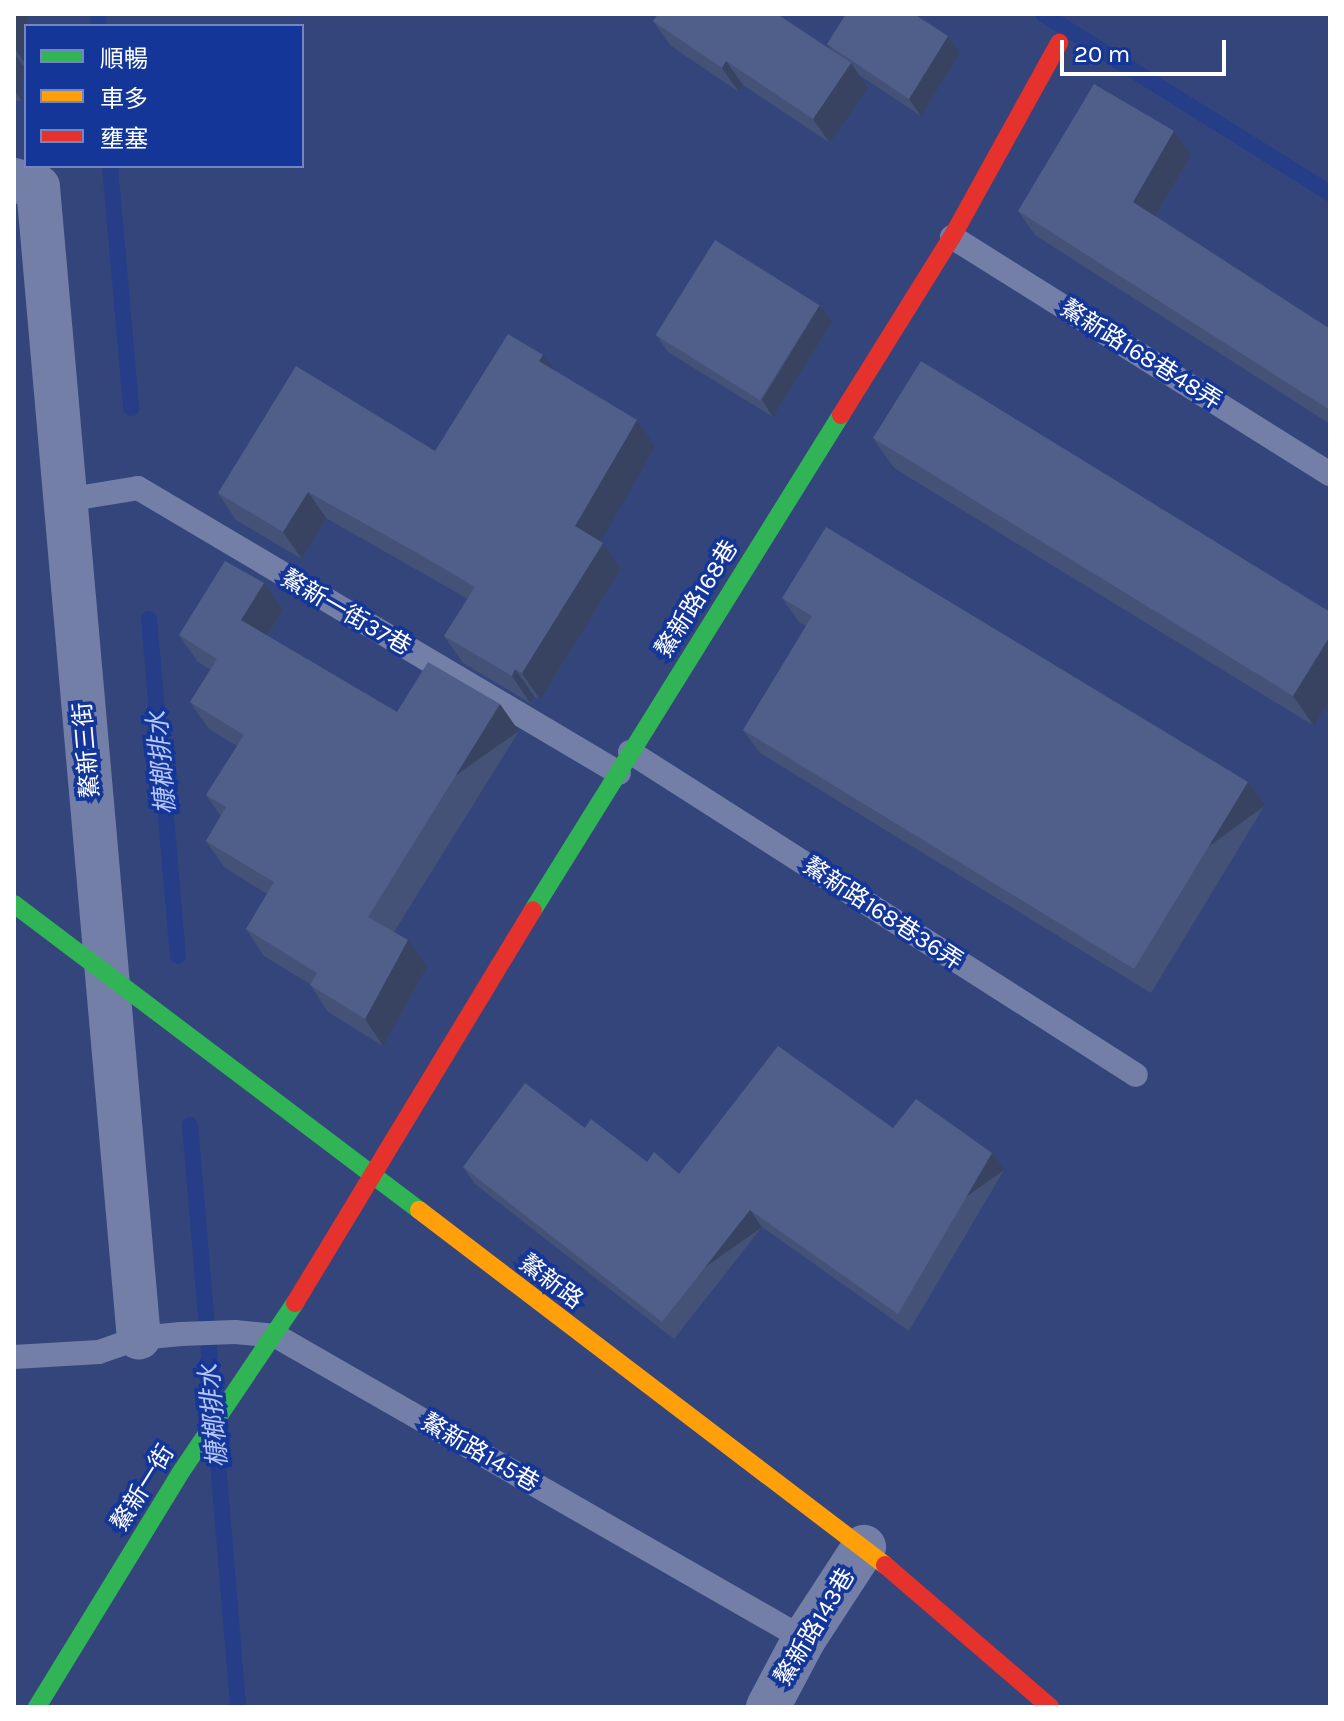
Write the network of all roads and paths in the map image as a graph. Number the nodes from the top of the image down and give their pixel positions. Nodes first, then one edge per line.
1 (1059, 43) dead end
2 (14, 180) edge
3 (952, 237) junction
4 (1330, 474) edge
5 (65, 500) junction
6 (625, 762) junction
7 (14, 904) edge
8 (107, 974) junction
9 (1136, 1075) dead end
10 (370, 1175) junction
11 (160, 1336) junction
12 (276, 1336) junction
13 (14, 1357) edge
14 (864, 1547) junction
15 (804, 1639) junction
16 (37, 1707) edge
17 (768, 1707) edge
18 (1050, 1707) edge

1 - 3 street, 鰲新路168巷
2 - 5 street, 鰲新三街
3 - 4 lane, 鰲新路168巷48弄
3 - 6 street, 鰲新路168巷
5 - 6 lane, 鰲新一街37巷
5 - 8 street, 鰲新三街
6 - 9 lane, 鰲新路168巷36弄
6 - 10 street, 鰲新路168巷
7 - 8 street, 鰲新路
8 - 10 street, 鰲新路
8 - 11 street, 鰲新三街
10 - 12 street, 鰲新一街
10 - 14 street, 鰲新路
11 - 12 lane, 鰲新路145巷
11 - 13 lane, 鰲新路145巷
12 - 15 lane, 鰲新路145巷
12 - 16 street, 鰲新一街
14 - 15 street, 鰲新路143巷
14 - 18 street, 鰲新路
15 - 17 street, 鰲新路143巷

